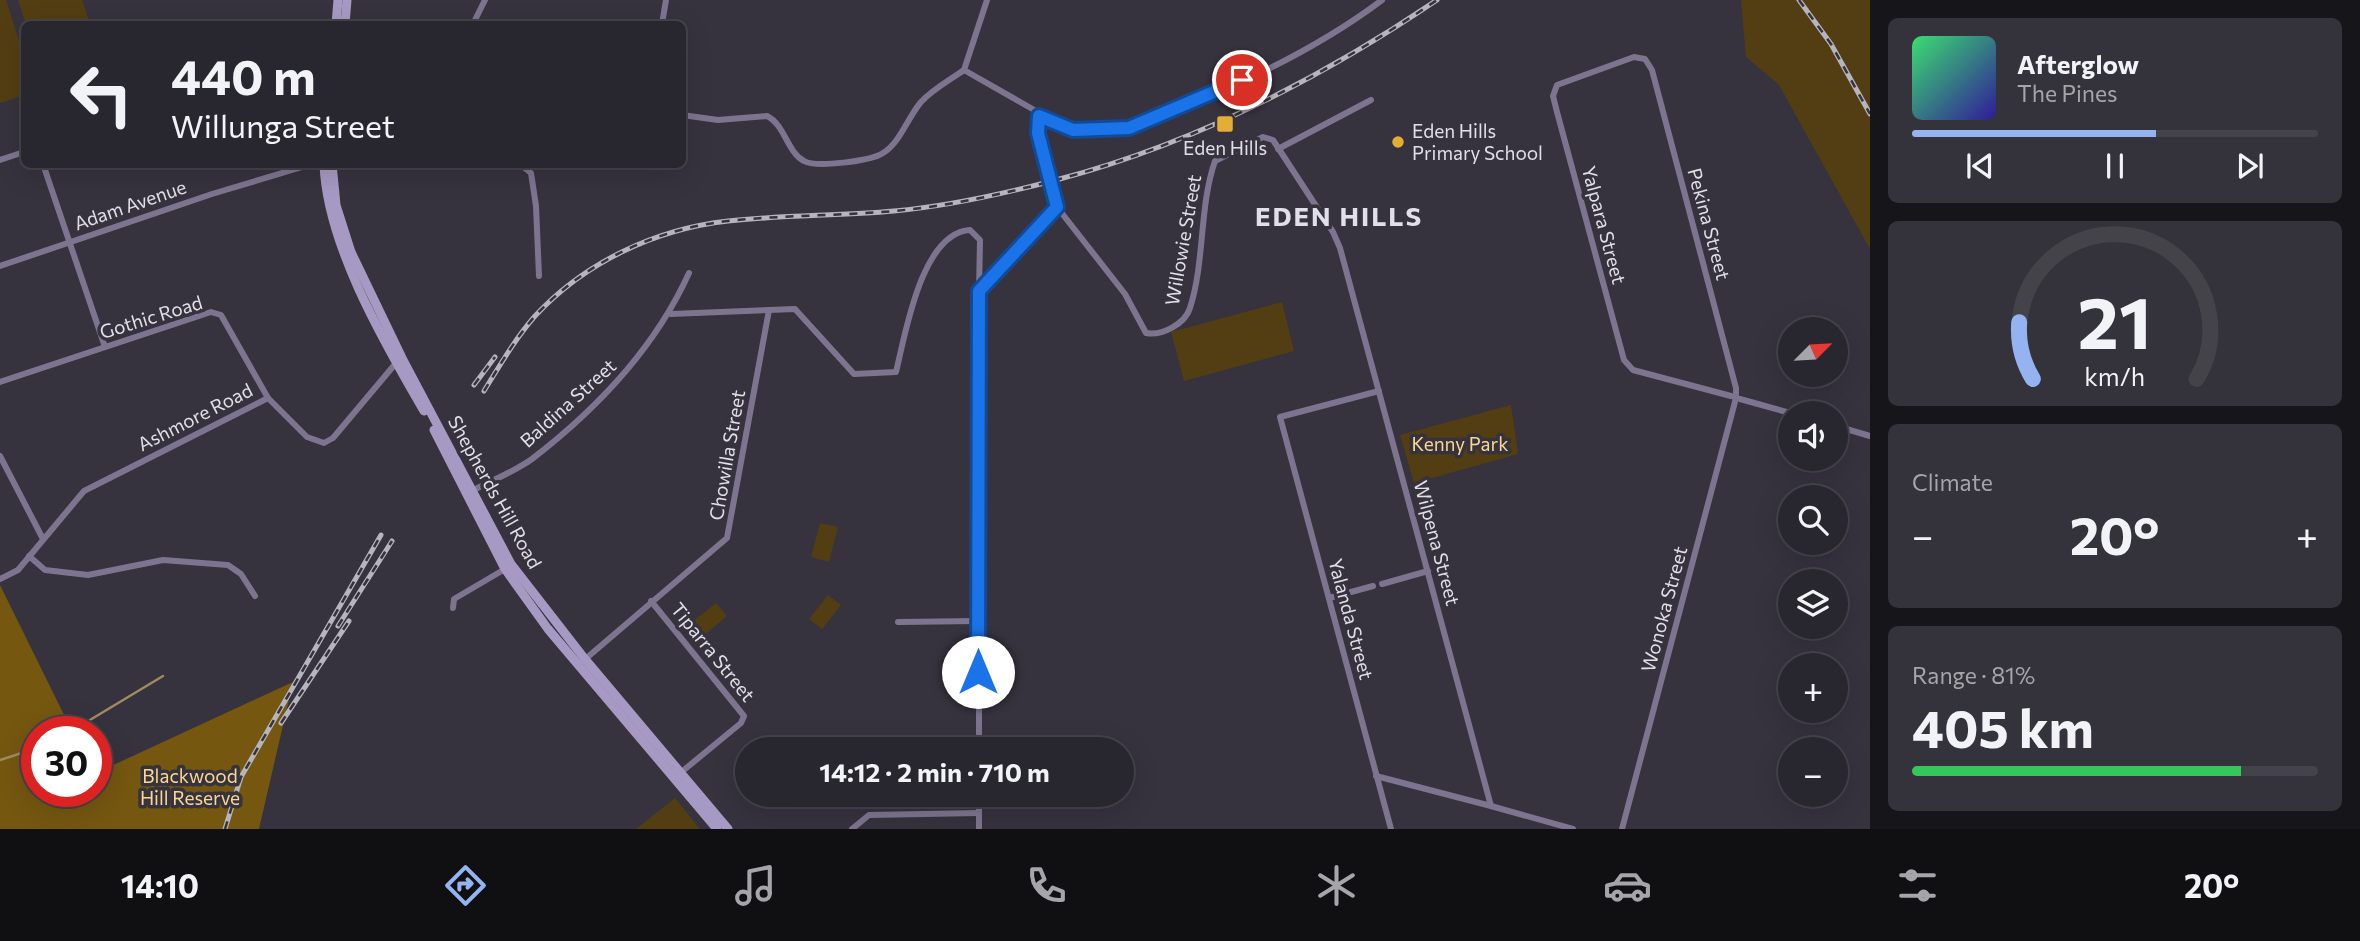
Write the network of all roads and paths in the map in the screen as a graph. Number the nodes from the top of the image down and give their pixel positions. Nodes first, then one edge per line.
1 (338, 0) edge
2 (347, 0) edge
3 (485, 0) edge
4 (666, 0) edge
5 (987, 0) edge
6 (1382, 0) edge
7 (336, 21) edge
8 (345, 21) edge
9 (474, 21) edge
10 (662, 21) edge
11 (1646, 59) joint
12 (964, 70) junction
13 (1371, 100) dead end
14 (686, 116) edge
15 (1039, 116) junction
16 (1273, 140) joint
17 (1279, 149) junction
18 (21, 153) edge
19 (0, 160) edge
20 (44, 168) edge
21 (300, 168) edge
22 (325, 168) edge
23 (332, 168) edge
24 (525, 168) edge
25 (1057, 207) junction
26 (69, 243) junction
27 (0, 266) edge
28 (690, 274) dead end
29 (539, 276) dead end
30 (979, 291) junction
31 (769, 310) junction
32 (671, 314) junction
33 (105, 347) junction
34 (396, 363) junction
35 (0, 382) edge
36 (1379, 391) junction
37 (268, 398) junction
38 (1736, 398) junction
39 (1778, 410) edge
40 (1848, 430) edge
41 (1870, 436) edge
42 (0, 456) edge
43 (469, 493) junction
44 (43, 540) junction
45 (29, 556) junction
46 (505, 569) junction
47 (1428, 570) junction
48 (0, 579) edge
49 (1382, 584) dead end
50 (1373, 586) dead end
51 (255, 596) dead end
52 (1329, 598) junction
53 (651, 601) junction
54 (453, 608) dead end
55 (977, 621) junction
56 (898, 622) dead end
57 (582, 662) junction
58 (979, 737) edge
59 (678, 775) junction
60 (1376, 776) junction
61 (1491, 806) junction
62 (979, 807) edge
63 (979, 813) junction
64 (717, 829) edge
65 (728, 829) edge
66 (852, 829) edge
67 (979, 829) edge
68 (1391, 829) edge
69 (1573, 829) edge
70 (1622, 829) edge

1 - 7 main road
2 - 8 main road
3 - 9 street
4 - 10 street
5 - 12 street
6 - 15 street
11 - 38 street, Pekina Street
11 - 38 street, Yalpara Street
12 - 14 street
12 - 15 street
13 - 17 street
15 - 25 street, bridge
16 - 17 street, Wilpena Street
16 - 25 street, Willowie Street
17 - 36 street, Wilpena Street
18 - 19 street
20 - 26 street
21 - 26 street, Adam Avenue
22 - 34 main road, Shepherds Hill Road
23 - 43 main road, Shepherds Hill Road
24 - 29 street
25 - 30 street
26 - 27 street, Adam Avenue
26 - 33 street
28 - 32 street, Baldina Street
30 - 31 street
30 - 55 street
31 - 32 street
31 - 53 street, Chowilla Street
32 - 43 street, Baldina Street
33 - 35 street, Gothic Road
33 - 37 street, Gothic Road
34 - 37 street, Ashmore Road
34 - 43 main road, Shepherds Hill Road
36 - 47 street, Wilpena Street
36 - 52 street, Yalanda Street
37 - 44 street, Ashmore Road
38 - 39 street
38 - 70 street, Wonoka Street
40 - 41 street
42 - 44 street
43 - 46 main road, Shepherds Hill Road
43 - 57 main road, Shepherds Hill Road
44 - 45 street, Ashmore Road
45 - 48 street, Ashmore Road
45 - 51 street
46 - 54 street
46 - 57 main road, Shepherds Hill Road
47 - 49 street
47 - 61 street, Wilpena Street
50 - 52 street
52 - 60 street, Yalanda Street
53 - 57 street, Chowilla Street
53 - 59 street, Tiparra Street
55 - 56 street
55 - 58 street
57 - 59 main road, Shepherds Hill Road
59 - 64 main road, Shepherds Hill Road
59 - 65 main road, Shepherds Hill Road
60 - 61 street
60 - 68 street, Yalanda Street
61 - 69 street
62 - 63 street
63 - 66 street
63 - 67 street

